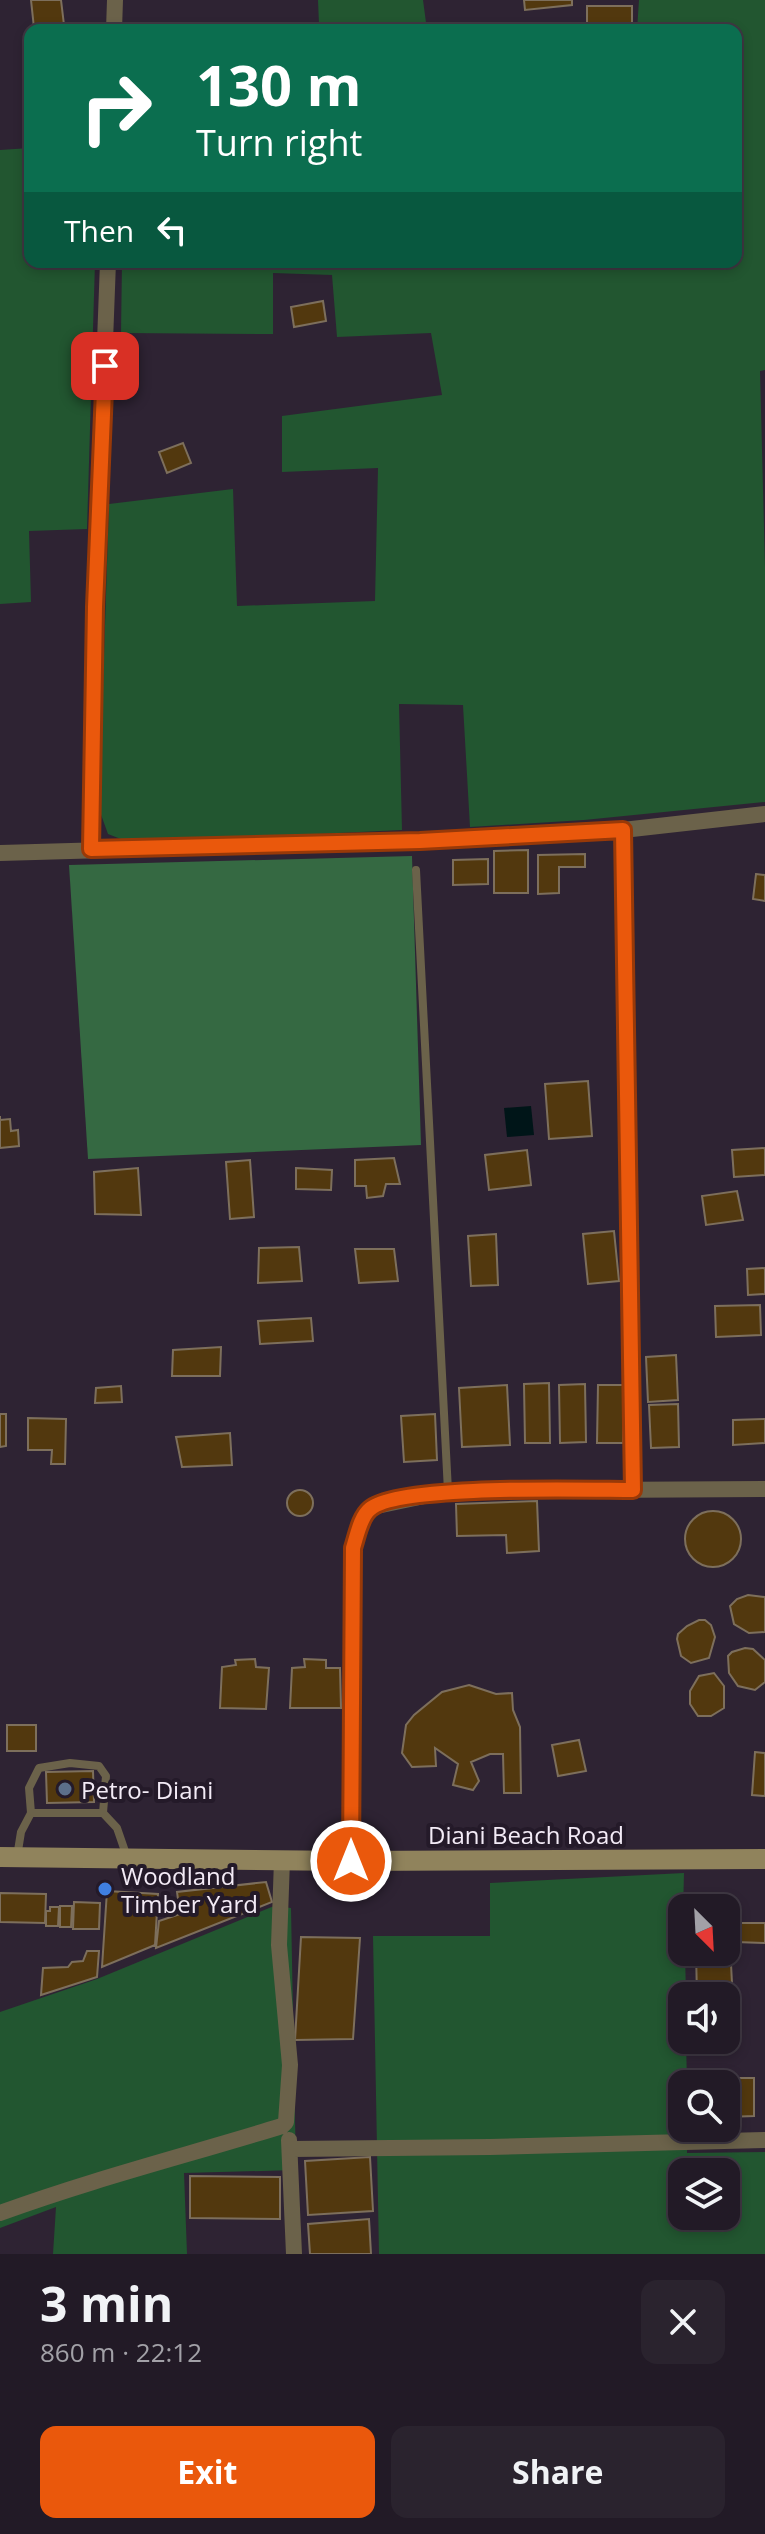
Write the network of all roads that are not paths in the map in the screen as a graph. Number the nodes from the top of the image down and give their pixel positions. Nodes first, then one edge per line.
1 (115, 0) edge
2 (114, 24) edge
3 (108, 268) edge
4 (765, 814) edge
5 (623, 830) junction
6 (91, 849) junction
7 (0, 853) edge
8 (416, 870) dead end
9 (765, 1489) edge
10 (633, 1490) junction
11 (448, 1491) junction
12 (31, 1813) junction
13 (103, 1813) junction
14 (8, 1857) edge
15 (127, 1858) junction
16 (765, 1859) edge
17 (282, 1860) junction
18 (351, 1861) junction
19 (286, 2122) junction
20 (765, 2140) edge
21 (291, 2149) junction
22 (0, 2213) edge
23 (294, 2254) edge

1 - 2 street
3 - 6 street
4 - 5 street
5 - 6 street
5 - 10 street
6 - 7 street
8 - 11 lane
9 - 10 street
10 - 11 street
11 - 18 street
12 - 13 lane
12 - 13 lane
12 - 14 lane
13 - 15 lane
14 - 15 main road, Diani Beach Road
15 - 17 main road, Diani Beach Road
16 - 18 main road, Diani Beach Road
17 - 18 main road, Diani Beach Road
17 - 19 street
19 - 21 street
19 - 22 street
20 - 21 street
21 - 23 street

